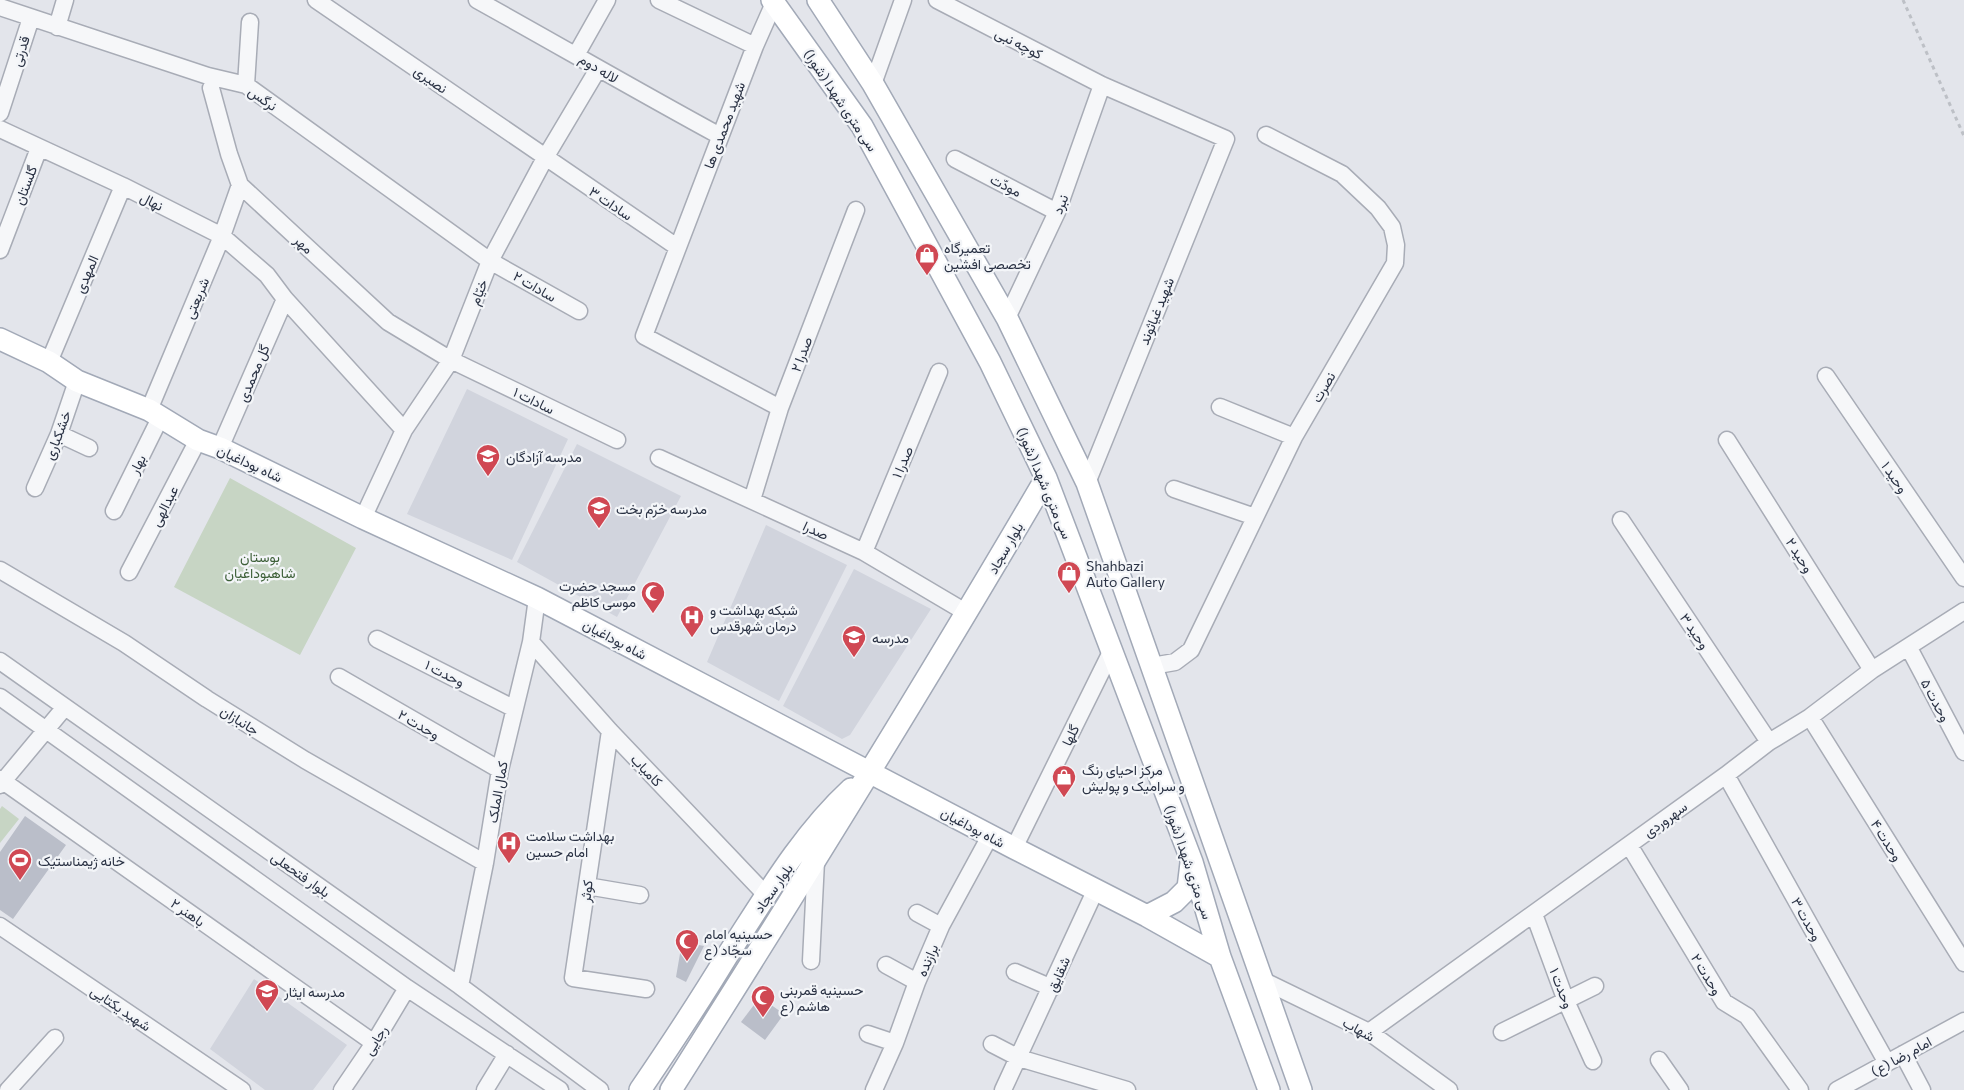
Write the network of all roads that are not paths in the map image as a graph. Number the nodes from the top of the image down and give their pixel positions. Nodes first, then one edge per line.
1 (66, 0) edge
2 (316, 0) edge
3 (477, 0) edge
4 (607, 0) edge
5 (659, 0) edge
6 (818, 0) edge
7 (903, 0) edge
8 (937, 0) edge
9 (773, 2) edge
10 (0, 7) edge
11 (31, 18) junction
12 (250, 22) dead end
13 (57, 27) junction
14 (754, 46) junction
15 (576, 55) junction
16 (598, 69) junction
17 (874, 84) junction
18 (246, 85) junction
19 (1102, 85) junction
20 (210, 88) dead end
21 (0, 113) edge
22 (0, 130) edge
23 (1266, 135) dead end
24 (720, 136) junction
25 (1226, 139) joint
26 (39, 148) junction
27 (545, 158) junction
28 (955, 159) dead end
29 (240, 185) junction
30 (123, 186) junction
31 (856, 210) dead end
32 (1057, 212) junction
33 (222, 236) junction
34 (962, 242) junction
35 (677, 247) junction
36 (0, 250) edge
37 (936, 258) junction
38 (490, 261) junction
39 (285, 299) junction
40 (579, 312) dead end
41 (1007, 318) junction
42 (0, 339) edge
43 (451, 360) junction
44 (49, 362) junction
45 (939, 372) dead end
46 (1826, 376) dead end
47 (77, 381) junction
48 (1220, 407) dead end
49 (780, 408) junction
50 (155, 413) junction
51 (404, 430) junction
52 (59, 434) junction
53 (1294, 437) junction
54 (198, 440) junction
55 (617, 440) dead end
56 (1728, 440) dead end
57 (90, 448) dead end
58 (220, 448) junction
59 (659, 458) dead end
60 (1046, 478) junction
61 (1087, 483) junction
62 (35, 488) dead end
63 (1174, 489) dead end
64 (752, 500) junction
65 (114, 511) dead end
66 (1255, 517) junction
67 (363, 518) junction
68 (1621, 520) dead end
69 (864, 552) junction
70 (0, 570) edge
71 (129, 572) dead end
72 (1964, 578) edge
73 (537, 598) junction
74 (1964, 611) edge
75 (967, 613) junction
76 (377, 639) dead end
77 (530, 642) junction
78 (1909, 648) junction
79 (1112, 650) junction
80 (0, 662) edge
81 (1152, 666) junction
82 (1872, 670) junction
83 (338, 677) dead end
84 (0, 697) edge
85 (66, 707) junction
86 (514, 708) junction
87 (1810, 717) junction
88 (46, 730) junction
89 (610, 731) junction
90 (1770, 742) junction
91 (1964, 752) edge
92 (500, 770) junction
93 (869, 772) junction
94 (1726, 775) junction
95 (1, 782) edge
96 (990, 836) junction
97 (1629, 845) junction
98 (1014, 848) junction
99 (816, 861) junction
100 (1192, 862) junction
101 (485, 863) junction
102 (587, 886) junction
103 (1096, 889) junction
104 (640, 895) dead end
105 (766, 895) junction
106 (917, 912) dead end
107 (1534, 914) junction
108 (1147, 916) junction
109 (0, 926) edge
110 (941, 926) junction
111 (1220, 958) junction
112 (811, 962) dead end
113 (1964, 963) edge
114 (886, 964) dead end
115 (1015, 972) dead end
116 (1262, 980) junction
117 (917, 982) junction
118 (460, 986) junction
119 (1595, 986) dead end
120 (407, 988) junction
121 (1052, 988) junction
122 (646, 989) dead end
123 (1566, 1001) junction
124 (695, 1008) junction
125 (1964, 1021) edge
126 (713, 1023) junction
127 (1369, 1032) junction
128 (1502, 1032) dead end
129 (868, 1034) dead end
130 (55, 1038) dead end
131 (374, 1043) junction
132 (895, 1043) junction
133 (992, 1044) dead end
134 (507, 1054) junction
135 (1903, 1054) junction
136 (1019, 1058) junction
137 (1659, 1060) dead end
138 (1592, 1061) dead end
139 (1887, 1063) junction
140 (1121, 1089) edge
141 (8, 1090) edge
142 (242, 1090) edge
143 (342, 1090) edge
144 (485, 1090) edge
145 (560, 1090) edge
146 (600, 1090) edge
147 (640, 1090) edge
148 (671, 1090) edge
149 (874, 1090) edge
150 (1003, 1090) edge
151 (1268, 1090) edge
152 (1301, 1090) edge
153 (1449, 1090) edge
154 (1680, 1090) edge
155 (1800, 1090) edge
156 (1837, 1090) edge
157 (1922, 1090) edge

1 - 13 street
2 - 27 street, نصیری
3 - 15 street, لاله دوم
4 - 15 street
5 - 14 street
6 - 17 main road
7 - 17 street
8 - 19 street, کوچه نبی
9 - 14 street, شهید محمدی ها
9 - 37 main road, سی متری شهدا (شورا)
10 - 11 street, نرگس
11 - 13 street, نرگس
11 - 21 street, قدرتی
12 - 18 street
13 - 18 street, نرگس
14 - 24 street, شهید محمدی ها
15 - 16 street, لاله دوم
16 - 24 street, لاله دوم
16 - 27 street, خیّام
17 - 34 main road
18 - 38 street, نرگس
19 - 25 street, کوچه نبی
19 - 32 street, نبرد
20 - 29 street, مهر
22 - 26 street, نهال
23 - 53 street, نصرت
24 - 35 street, شهید محمدی ها
25 - 61 street, شهید غیاثوند
26 - 30 street, نهال
26 - 36 street, گلستان
27 - 35 street, سادات ۳
27 - 38 street, خیّام
28 - 32 street, مودّت
29 - 33 street, شریعتی
29 - 43 street, مهر
30 - 33 street, نهال
30 - 44 street, المهدی
31 - 49 street, صدرا ۲
32 - 41 street, نبرد
33 - 39 street, نهال
33 - 50 street, شریعتی
34 - 37 main road
34 - 41 main road
35 - 49 street, شهید محمدی ها
37 - 60 main road, سی متری شهدا (شورا)
38 - 40 street, سادات ۲
38 - 43 street, خیّام
39 - 51 street, نهال
39 - 58 street, گل محمدی
41 - 61 main road
42 - 44 main road, شاه بوداغیان
43 - 51 street, خیّام
43 - 55 street, سادات ۱
44 - 47 main road, شاه بوداغیان
45 - 69 street, صدرا ۱
46 - 72 street, وحید ۱
47 - 50 main road, شاه بوداغیان
47 - 52 street, خشکباری
48 - 53 street
49 - 64 street, صدرا ۲
50 - 54 main road, شاه بوداغیان
50 - 65 street, بهار
51 - 67 street, خیّام
52 - 57 street
52 - 62 street, خشکباری
53 - 66 street, نصرت
54 - 58 main road, شاه بوداغیان
54 - 71 street, عبدالهی
56 - 82 street, وحید ۲
58 - 67 main road, شاه بوداغیان
59 - 64 street, صدرا
60 - 75 main road, بلوار سجاد
60 - 79 main road, سی متری شهدا (شورا)
61 - 81 main road
63 - 66 street
64 - 69 street, صدرا
66 - 81 street, نصرت
67 - 73 main road, شاه بوداغیان
68 - 90 street, وحید ۳
69 - 75 street, صدرا
70 - 101 street, جانبازان
73 - 77 street, کمال الملک
73 - 93 main road, شاه بوداغیان
74 - 78 street, سهروردی
75 - 93 main road, بلوار سجاد
76 - 86 street, وحدت ۱
77 - 86 street, کمال الملک
77 - 89 street, کامیاب
78 - 82 street, سهروردی
78 - 91 street, وحدت ۵
79 - 98 street, گلها
79 - 100 main road, سی متری شهدا (شورا)
80 - 85 street, بلوار فتحعلی
81 - 116 main road
82 - 87 street, سهروردی
83 - 92 street, وحدت ۲
84 - 88 street
85 - 88 street
85 - 118 street, بلوار فتحعلی
86 - 92 street, کمال الملک
87 - 90 street, سهروردی
87 - 113 street, وحدت ۴
88 - 95 street
88 - 120 street
89 - 102 street, کوثر
89 - 105 street, کامیاب
90 - 94 street, سهروردی
92 - 101 street, کمال الملک
93 - 96 main road, شاه بوداغیان
93 - 99 main road, بلوار سجاد
93 - 105 main road, بلوار سجاد
94 - 97 street, سهروردی
94 - 139 street, وحدت ۳
95 - 131 street, باهنر ۲
96 - 98 main road, شاه بوداغیان
96 - 110 street, برازنده
97 - 107 street, سهروردی
97 - 155 street, وحدت ۲
98 - 103 main road, شاه بوداغیان
99 - 112 street
99 - 126 main road, بلوار سجاد
100 - 108 main road
100 - 111 main road, سی متری شهدا (شورا)
101 - 118 street, کمال الملک
102 - 104 street
102 - 122 street, کوثر
103 - 108 main road, شاه بوداغیان
103 - 121 street, شقایق
105 - 124 main road, بلوار سجاد
106 - 110 street
107 - 123 street, وحدت ۱
107 - 127 street, سهروردی
108 - 111 main road, شاه بوداغیان
109 - 142 street, شهید یکتایی
110 - 117 street, برازنده
111 - 151 main road, سی متری شهدا (شورا)
114 - 117 street
115 - 121 street
116 - 127 street, شهاب
116 - 152 main road
117 - 132 street, برازنده
118 - 146 street, بلوار فتحعلی
119 - 123 street
120 - 131 street, رجایی
120 - 134 street
121 - 136 street, شقایق
123 - 128 street
123 - 138 street, وحدت ۱
124 - 126 main road
124 - 147 main road, بلوار سجاد
125 - 135 street, امام رضا (ع)
126 - 148 main road, بلوار سجاد
127 - 153 street, شهاب
129 - 132 street
130 - 141 street
131 - 143 street, رجایی
132 - 149 street, برازنده
133 - 136 street
134 - 144 street
134 - 145 street
135 - 139 street, امام رضا (ع)
135 - 157 street
136 - 140 street
136 - 150 street, شقایق
137 - 154 street
139 - 156 street, امام رضا (ع)

